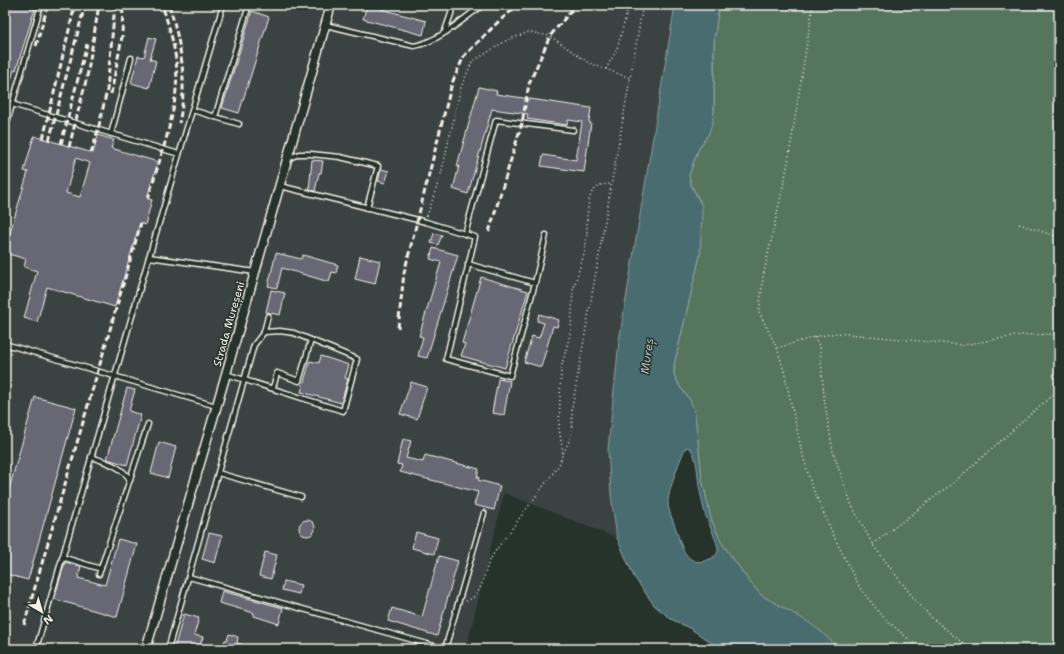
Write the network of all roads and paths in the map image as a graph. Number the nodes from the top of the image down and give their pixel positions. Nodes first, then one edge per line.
1 (40, 5) edge
2 (223, 5) edge
3 (249, 5) edge
4 (331, 5) edge
5 (454, 5) edge
6 (483, 5) edge
7 (629, 5) edge
8 (643, 5) edge
9 (813, 5) edge
10 (325, 24) junction
11 (445, 32) junction
12 (131, 58) dead end
13 (606, 69) junction
14 (630, 78) junction
15 (5, 102) edge
16 (12, 104) junction
17 (192, 110) junction
18 (215, 117) junction
19 (239, 124) dead end
20 (5, 129) edge
21 (573, 130) dead end
22 (111, 134) junction
23 (179, 154) junction
24 (287, 159) junction
25 (611, 184) junction
26 (279, 186) junction
27 (367, 208) junction
28 (426, 222) junction
29 (1019, 224) dead end
30 (465, 234) junction
31 (546, 235) dead end
32 (1059, 237) edge
33 (149, 257) junction
34 (468, 264) junction
35 (255, 272) junction
36 (536, 283) junction
37 (268, 316) dead end
38 (264, 332) junction
39 (1059, 334) edge
40 (814, 337) junction
41 (311, 340) junction
42 (5, 344) edge
43 (777, 348) junction
44 (226, 374) junction
45 (114, 376) junction
46 (245, 379) junction
47 (273, 388) junction
48 (1059, 389) edge
49 (216, 406) junction
50 (148, 424) dead end
51 (563, 453) junction
52 (91, 456) junction
53 (218, 473) junction
54 (130, 480) junction
55 (301, 497) dead end
56 (484, 513) dead end
57 (873, 545) junction
58 (62, 556) junction
59 (101, 569) junction
60 (99, 574) dead end
61 (189, 577) junction
62 (458, 603) junction
63 (36, 649) edge
64 (146, 649) edge
65 (168, 649) edge
66 (445, 649) edge
67 (920, 649) edge
68 (970, 649) edge

1 - 16 lane
2 - 17 lane
3 - 18 lane
4 - 10 street, Strada Mureșeni
5 - 11 lane
6 - 11 lane
7 - 13 path
8 - 14 path
9 - 43 path
10 - 11 lane
10 - 24 street, Strada Mureșeni
12 - 22 lane
13 - 14 path
13 - 28 path
14 - 25 path
15 - 16 lane
16 - 20 lane
16 - 22 lane
17 - 18 lane
17 - 23 lane
18 - 19 lane
21 - 30 lane
22 - 23 lane
23 - 33 lane
24 - 26 street, Strada Mureșeni
24 - 27 lane
25 - 51 path
25 - 51 path
26 - 27 lane
26 - 35 street, Strada Mureșeni
27 - 28 lane
28 - 30 lane
29 - 32 path
30 - 34 lane
31 - 36 lane
33 - 35 lane
33 - 45 lane
34 - 36 lane
34 - 36 lane
35 - 44 street, Strada Mureșeni
37 - 38 lane
38 - 41 lane
38 - 46 lane
39 - 40 path
40 - 43 path
40 - 57 path
41 - 47 lane
41 - 47 lane
42 - 45 lane
43 - 67 path
44 - 46 lane
44 - 49 street, Strada Mureșeni
45 - 49 lane
45 - 52 lane
46 - 47 lane
46 - 53 lane
48 - 57 path
49 - 64 street, Strada Mureșeni
50 - 54 lane
51 - 62 path
52 - 54 lane
52 - 58 lane
53 - 55 lane
53 - 61 lane
54 - 59 lane
56 - 62 lane
57 - 68 path
58 - 59 lane
58 - 63 lane
59 - 60 lane
61 - 65 lane
61 - 66 lane
62 - 66 lane

